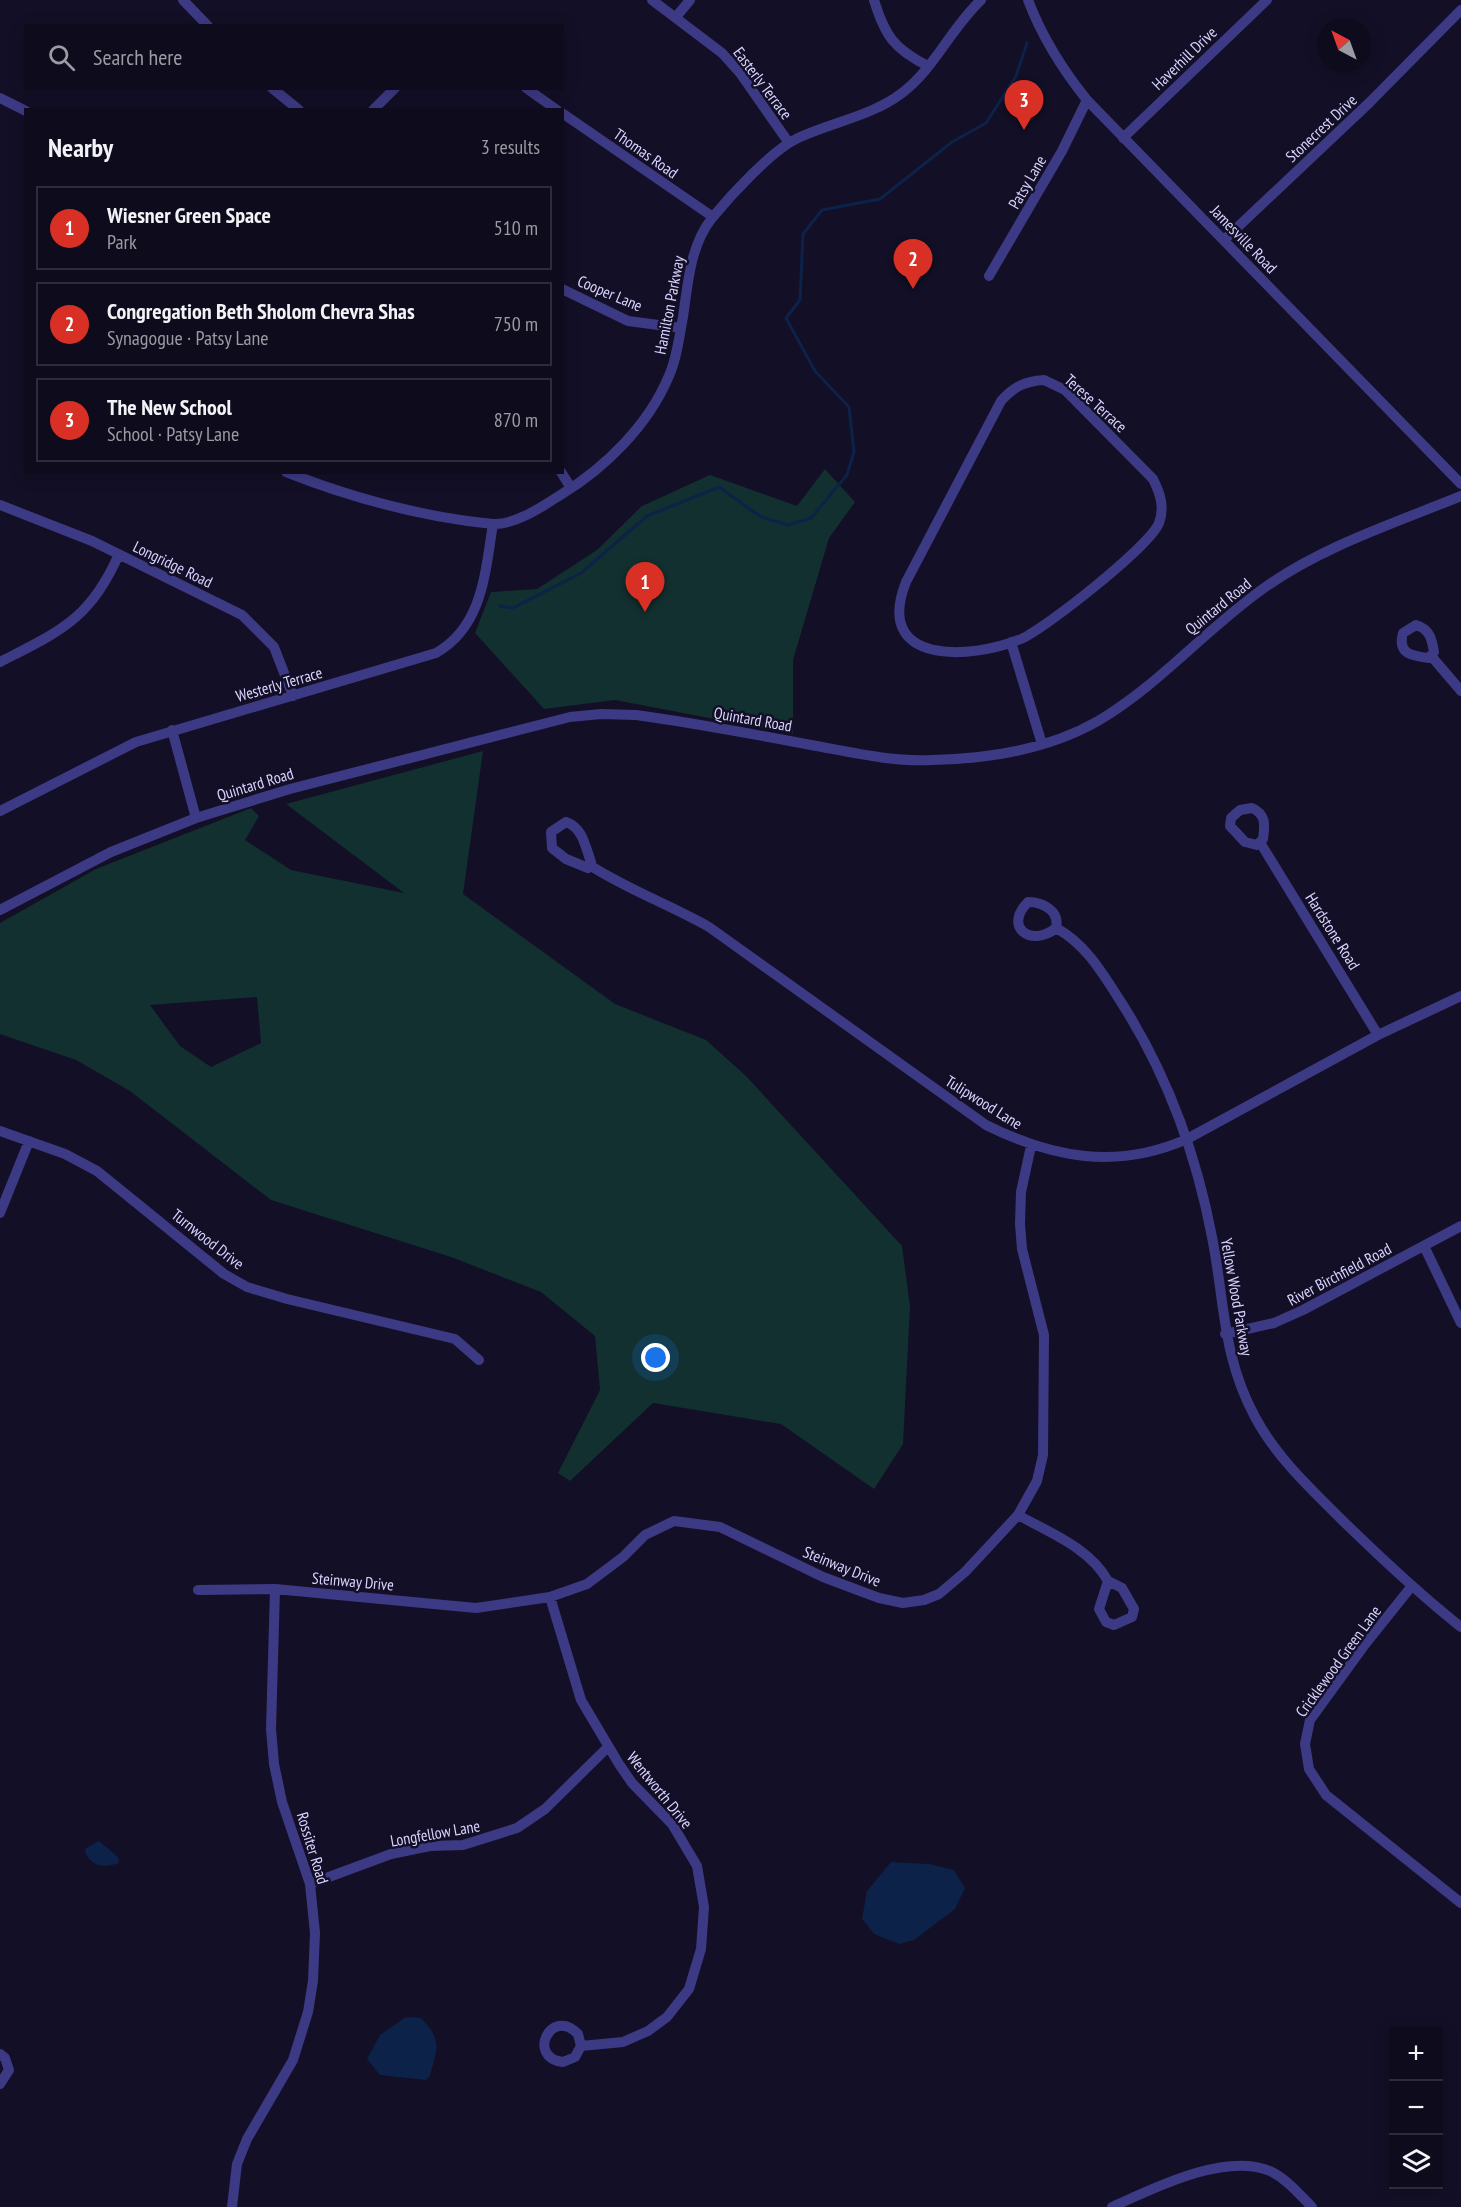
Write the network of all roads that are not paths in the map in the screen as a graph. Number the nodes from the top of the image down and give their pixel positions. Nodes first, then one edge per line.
1 (183, 0) edge
2 (652, 0) edge
3 (690, 0) edge
4 (874, 0) edge
5 (981, 0) edge
6 (1028, 0) edge
7 (1267, 0) edge
8 (1461, 10) edge
9 (675, 17) junction
10 (206, 24) edge
11 (928, 66) junction
12 (274, 90) edge
13 (393, 90) edge
14 (529, 90) edge
15 (0, 98) edge
16 (1087, 100) junction
17 (297, 108) edge
18 (376, 108) edge
19 (554, 108) edge
20 (24, 110) edge
21 (564, 114) edge
22 (1123, 138) junction
23 (789, 143) junction
24 (713, 217) junction
25 (1224, 240) junction
26 (989, 276) dead end
27 (564, 290) edge
28 (681, 328) junction
29 (291, 474) edge
30 (562, 474) edge
31 (1461, 484) edge
32 (572, 488) junction
33 (1461, 496) edge
34 (0, 505) edge
35 (493, 524) junction
36 (119, 554) junction
37 (1011, 642) junction
38 (1432, 657) dead end
39 (0, 662) edge
40 (1461, 691) edge
41 (293, 696) junction
42 (172, 730) junction
43 (1042, 744) junction
44 (0, 811) edge
45 (196, 818) junction
46 (1261, 844) dead end
47 (591, 866) junction
48 (0, 910) edge
49 (1056, 927) dead end
50 (1461, 996) edge
51 (1378, 1035) junction
52 (0, 1131) edge
53 (1186, 1139) junction
54 (29, 1141) junction
55 (1031, 1146) junction
56 (0, 1213) edge
57 (1461, 1226) edge
58 (1424, 1246) junction
59 (1461, 1323) edge
60 (1225, 1334) junction
61 (479, 1360) dead end
62 (1018, 1515) junction
63 (1108, 1581) dead end
64 (1411, 1587) junction
65 (275, 1589) junction
66 (198, 1590) dead end
67 (550, 1597) junction
68 (1461, 1627) edge
69 (608, 1747) junction
70 (310, 1884) junction
71 (1461, 1903) edge
72 (580, 2046) dead end
73 (0, 2054) edge
74 (0, 2084) edge
75 (232, 2207) edge
76 (1112, 2207) edge
77 (1312, 2207) edge

1 - 10 street
2 - 9 street, Easterly Terrace
3 - 9 street
4 - 11 street
5 - 11 street, Hamilton Parkway
6 - 16 street, Jamesville Road
7 - 22 street, Haverhill Drive
8 - 25 street, Stonecrest Drive
9 - 23 street, Easterly Terrace
11 - 23 street, Hamilton Parkway
12 - 17 street
13 - 18 street
14 - 19 street
15 - 20 street
16 - 22 street, Jamesville Road
16 - 26 street, Patsy Lane
21 - 24 street, Thomas Road
22 - 25 street, Jamesville Road
23 - 24 street, Hamilton Parkway
24 - 28 street, Hamilton Parkway
25 - 31 street, Jamesville Road
27 - 28 street, Cooper Lane
28 - 32 street, Hamilton Parkway
29 - 35 street, Hamilton Parkway
30 - 32 street
32 - 35 street, Hamilton Parkway
33 - 43 street, Quintard Road
34 - 36 street, Longridge Road
35 - 41 street, Westerly Terrace
36 - 39 street
36 - 41 street, Longridge Road
37 - 37 street, Terese Terrace
37 - 43 street
38 - 40 street
41 - 42 street, Westerly Terrace
42 - 44 street, Westerly Terrace
42 - 45 street
43 - 45 street, Quintard Road
45 - 48 street, Quintard Road
46 - 51 street, Hardstone Road
47 - 47 street, Tulipwood Lane
47 - 55 street, Tulipwood Lane
49 - 53 street, Yellow Wood Parkway
50 - 51 street, Tulipwood Lane
51 - 53 street, Tulipwood Lane
52 - 54 street, Turnwood Drive
53 - 55 street, Tulipwood Lane
53 - 60 street, Yellow Wood Parkway
54 - 56 street
54 - 61 street, Turnwood Drive
55 - 62 street, Steinway Drive
57 - 58 street, River Birchfield Road
58 - 59 street
58 - 60 street, River Birchfield Road
60 - 64 street, Yellow Wood Parkway
62 - 63 street
62 - 67 street, Steinway Drive
64 - 68 street, Yellow Wood Parkway
64 - 71 street, Cricklewood Green Lane
65 - 66 street, Steinway Drive
65 - 67 street, Steinway Drive
65 - 70 street, Rossiter Road
67 - 69 street, Wentworth Drive
69 - 70 street, Longfellow Lane
69 - 72 street, Wentworth Drive
70 - 75 street, Rossiter Road
73 - 74 street
76 - 77 street

